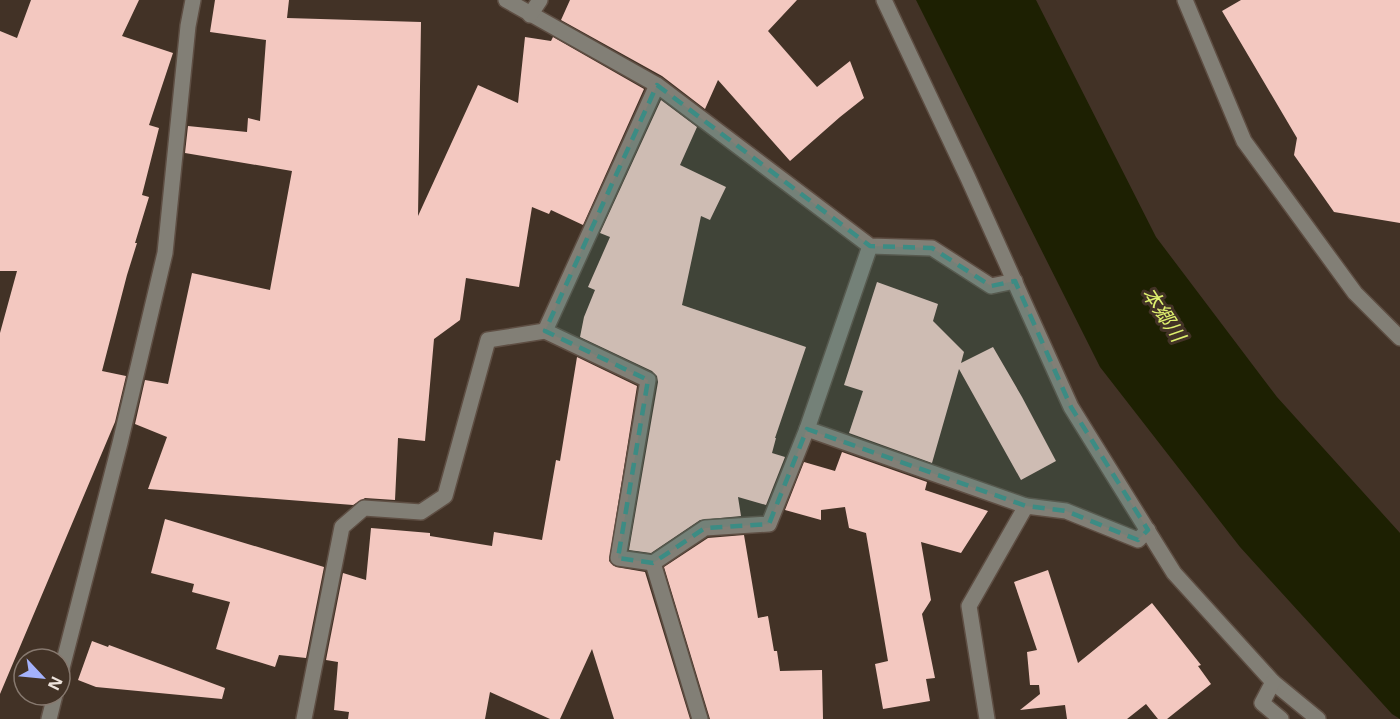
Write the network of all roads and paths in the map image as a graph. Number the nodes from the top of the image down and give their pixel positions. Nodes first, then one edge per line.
1 (193, 0) edge
2 (506, 0) edge
3 (540, 0) edge
4 (884, 0) edge
5 (1185, 0) edge
6 (530, 15) junction
7 (657, 85) junction
8 (870, 246) junction
9 (1014, 281) junction
10 (545, 331) junction
11 (1400, 338) edge
12 (807, 429) junction
13 (1026, 506) junction
14 (1148, 530) junction
15 (653, 563) junction
16 (67, 647) edge
17 (1273, 682) junction
18 (304, 719) edge
19 (700, 719) edge
20 (987, 719) edge
21 (1281, 719) edge
22 (1318, 719) edge

1 - 16 street
2 - 6 street
3 - 6 street
4 - 9 street
5 - 11 street
6 - 7 street
7 - 8 street
7 - 10 street
8 - 9 street
8 - 12 street
9 - 14 street
10 - 15 street
10 - 18 street
12 - 13 street
12 - 15 street
13 - 14 street
13 - 20 street
14 - 17 street
15 - 19 street
17 - 21 street
17 - 22 street

